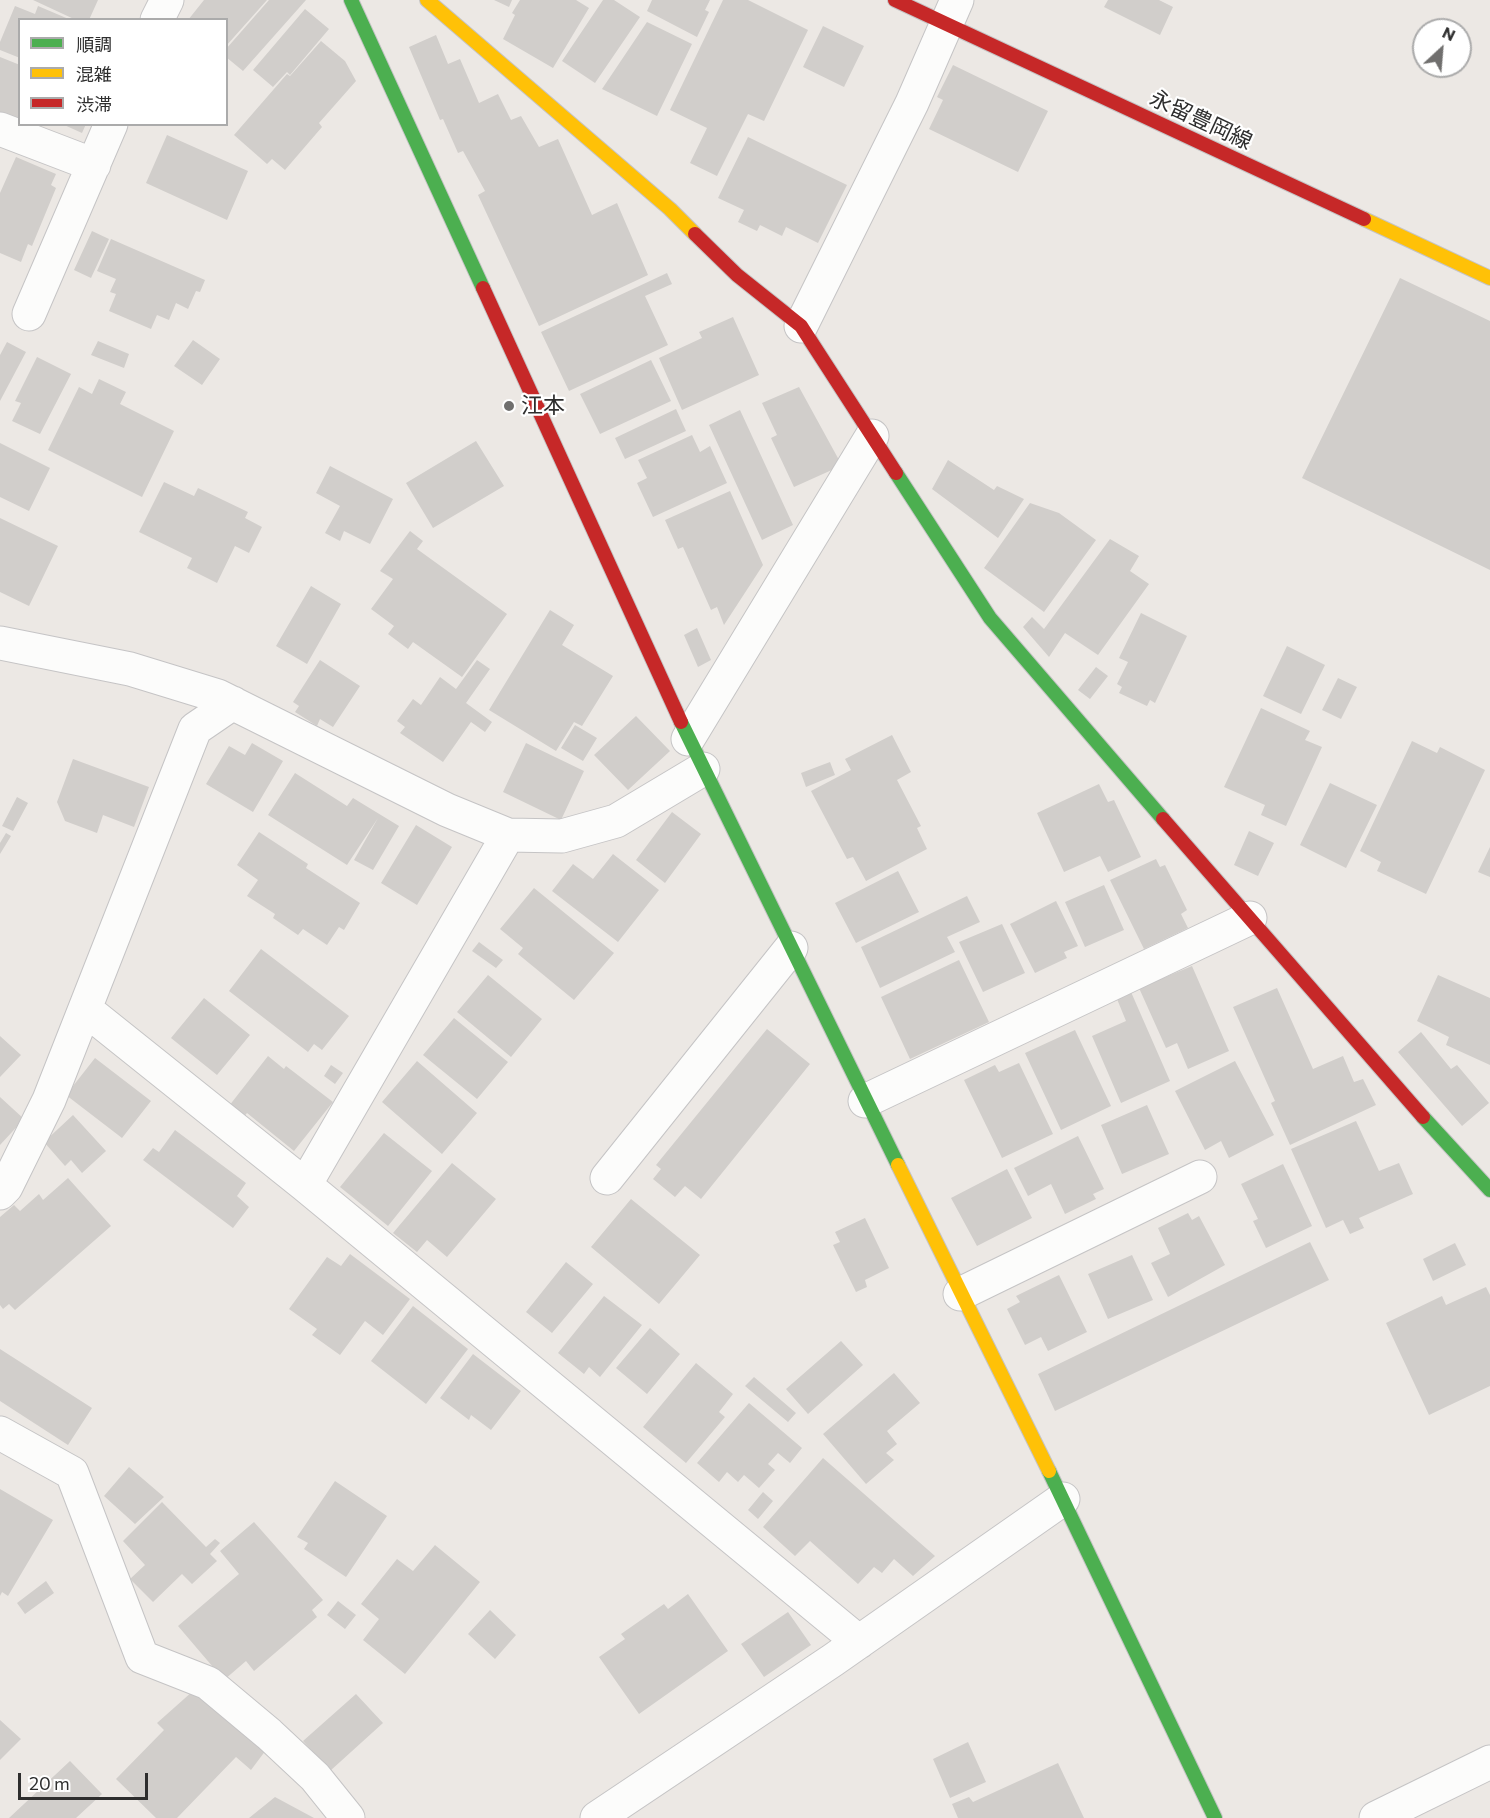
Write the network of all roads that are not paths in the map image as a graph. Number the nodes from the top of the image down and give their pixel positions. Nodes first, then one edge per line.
1 (167, 0) edge
2 (351, 0) edge
3 (427, 0) edge
4 (895, 0) edge
5 (952, 12) edge
6 (158, 18) edge
7 (110, 126) edge
8 (0, 129) edge
9 (94, 165) junction
10 (1490, 278) edge
11 (29, 314) dead end
12 (801, 326) junction
13 (872, 436) junction
14 (0, 643) edge
15 (233, 703) junction
16 (688, 739) junction
17 (702, 769) junction
18 (508, 835) junction
19 (1250, 918) junction
20 (791, 948) junction
21 (85, 1009) junction
22 (865, 1101) junction
23 (1200, 1177) dead end
24 (607, 1178) dead end
25 (1489, 1183) edge
26 (305, 1185) junction
27 (0, 1193) edge
28 (960, 1294) junction
29 (0, 1432) edge
30 (1062, 1499) junction
31 (858, 1642) junction
32 (1490, 1762) edge
33 (348, 1818) edge
34 (597, 1818) edge
35 (1215, 1818) edge
36 (1376, 1818) edge

1 - 6 street
2 - 16 street
3 - 12 street
4 - 5 street, 永留豊岡線
5 - 10 street, 永留豊岡線
5 - 12 street
7 - 9 street
8 - 9 street
9 - 11 street
12 - 13 street
13 - 16 street
13 - 19 street
14 - 15 street
15 - 18 street
15 - 21 street
16 - 17 street
17 - 18 street
17 - 20 street
18 - 26 street
19 - 22 street
19 - 25 street
20 - 22 street
20 - 24 street
21 - 26 street
21 - 27 street
22 - 28 street
23 - 28 street
26 - 31 street
28 - 30 street
29 - 33 street
30 - 31 street
30 - 35 street
31 - 34 street
32 - 36 street

